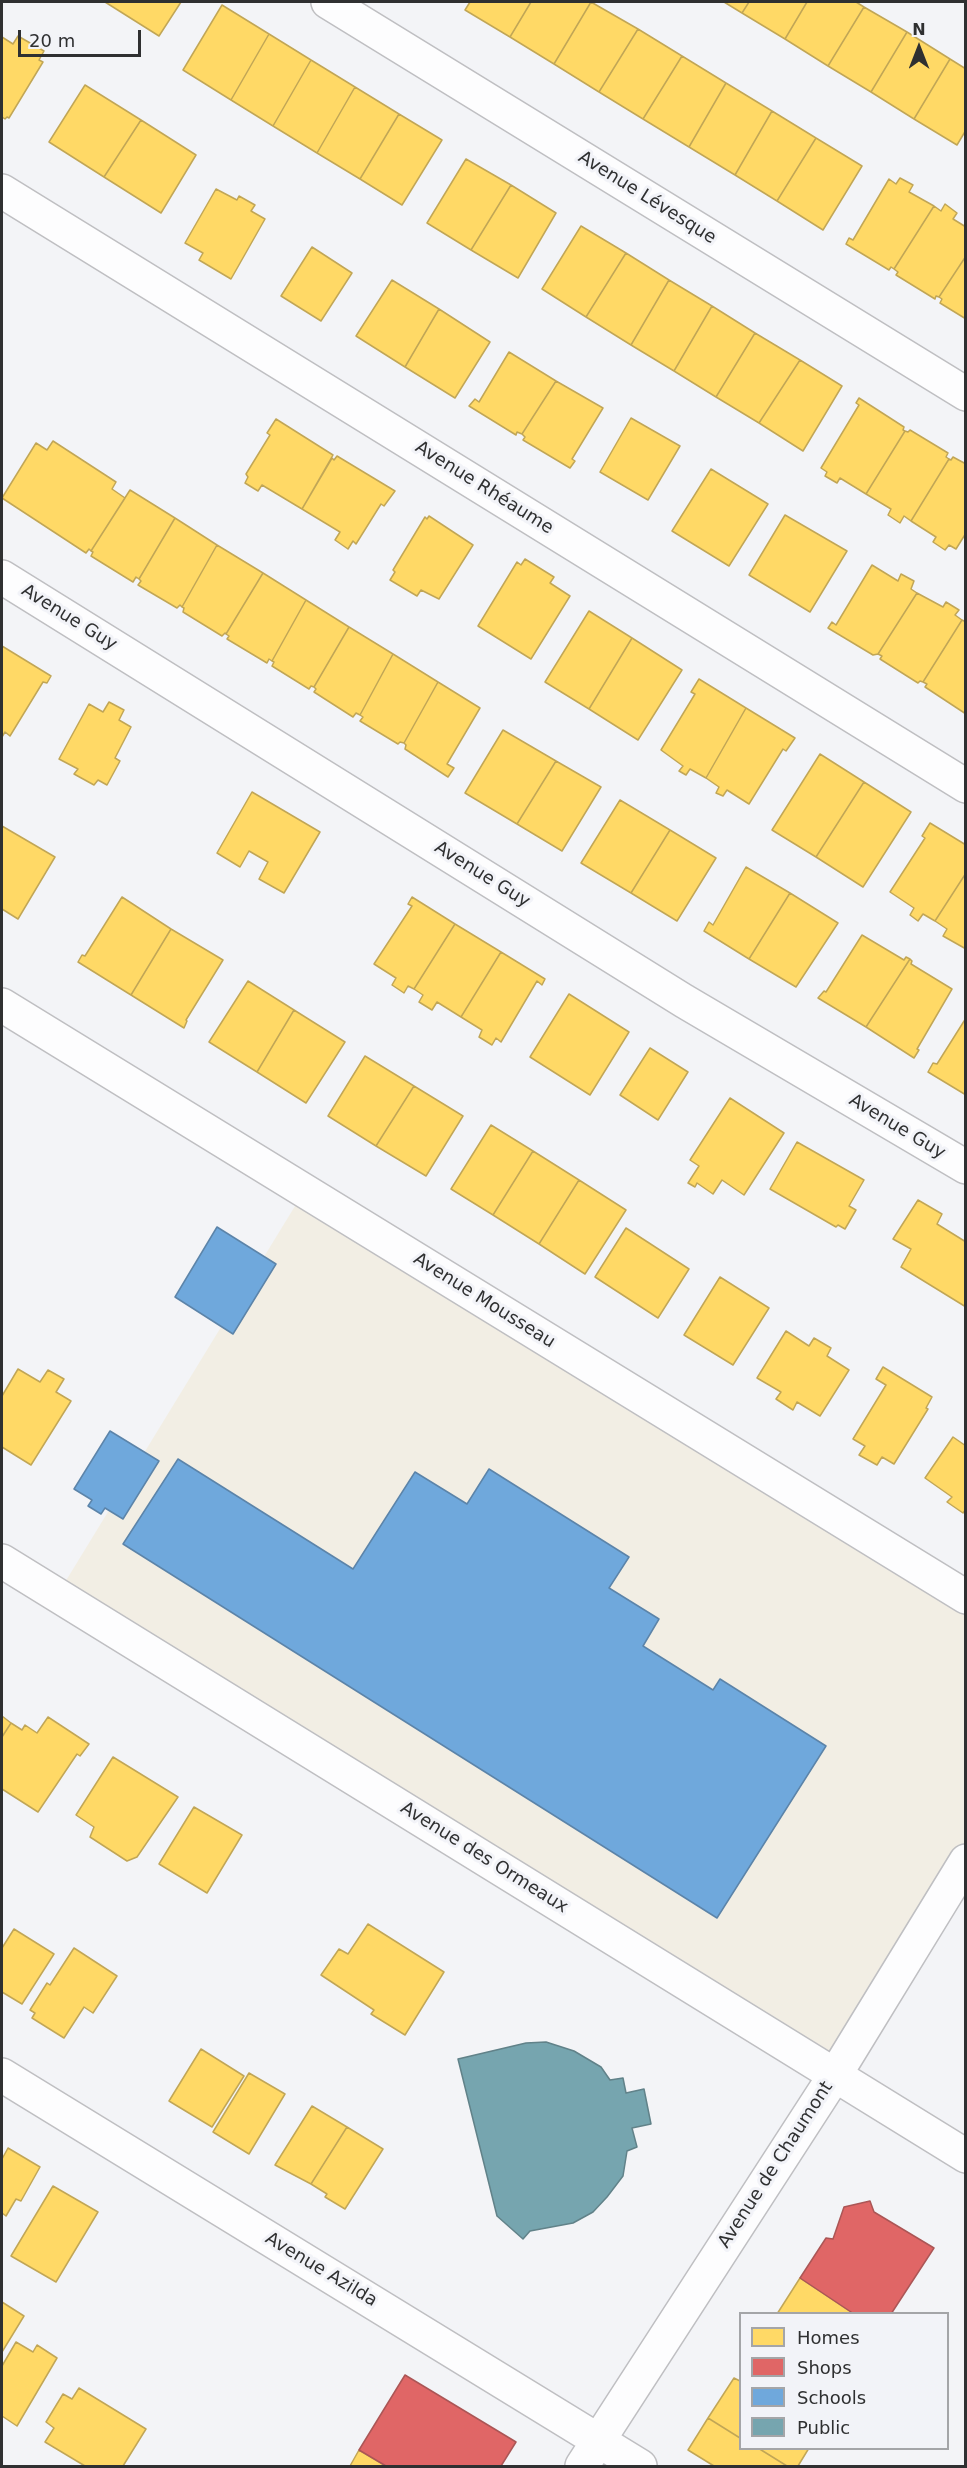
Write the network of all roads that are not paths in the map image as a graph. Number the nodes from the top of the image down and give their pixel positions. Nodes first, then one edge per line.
1 (328, 2) edge
2 (2, 191) edge
3 (966, 394) edge
4 (2, 577) edge
5 (965, 786) edge
6 (2, 1005) edge
7 (966, 1167) edge
8 (2, 1560) edge
9 (966, 1597) edge
10 (966, 1861) edge
11 (2, 2075) edge
12 (835, 2075) junction
13 (966, 2156) edge
14 (590, 2454) edge
15 (640, 2466) edge

1 - 3 street, Avenue Lévesque
2 - 5 street, Avenue Rhéaume
4 - 7 street, Avenue Guy
6 - 9 street, Avenue Mousseau
8 - 12 street, Avenue des Ormeaux
10 - 12 street, Avenue de Chaumont
11 - 14 street, Avenue Azilda
12 - 13 street, Avenue des Ormeaux
12 - 14 street, Avenue de Chaumont
14 - 15 street, Avenue Azilda

